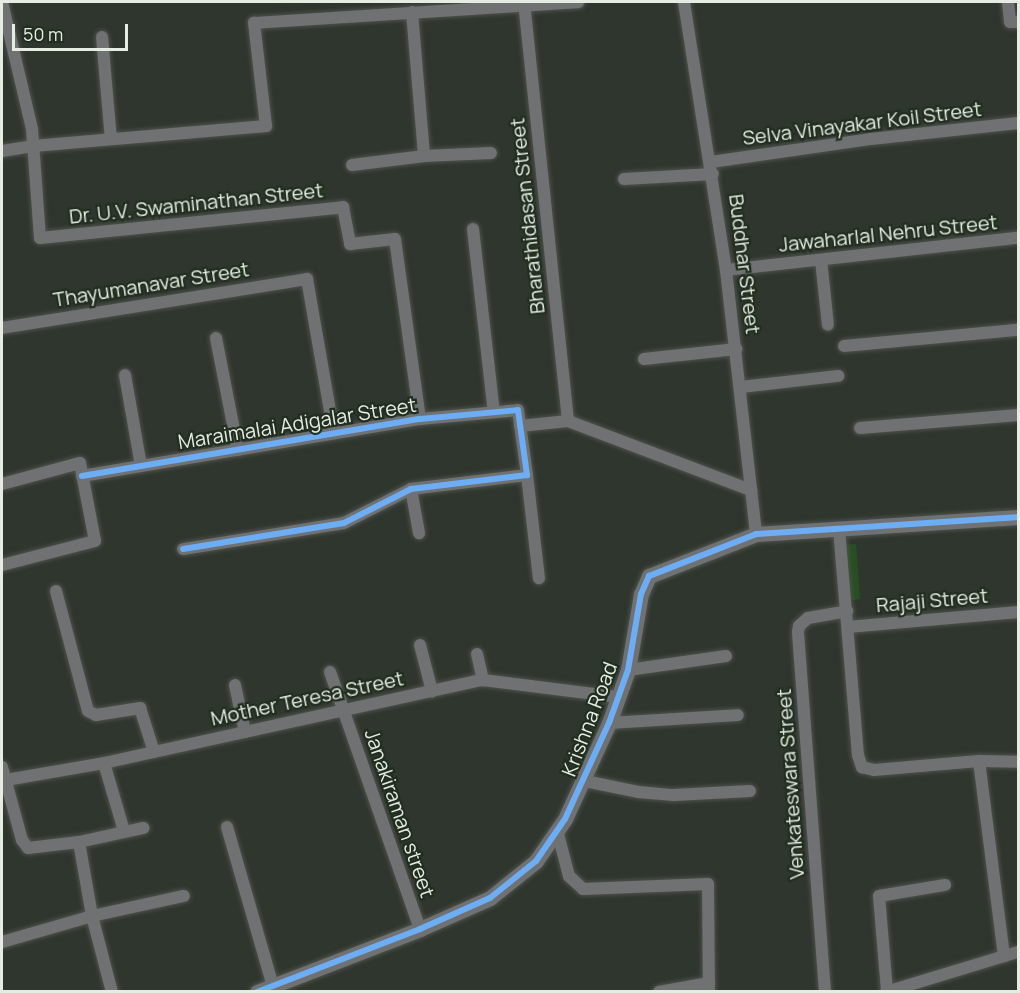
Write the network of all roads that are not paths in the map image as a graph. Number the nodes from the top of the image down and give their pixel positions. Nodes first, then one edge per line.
1 (2, 2) edge
2 (578, 2) edge
3 (684, 2) edge
4 (1008, 2) edge
5 (524, 4) edge
6 (420, 9) edge
7 (1018, 22) edge
8 (4, 29) edge
9 (102, 37) dead end
10 (1018, 123) edge
11 (111, 139) junction
12 (33, 146) junction
13 (2, 151) edge
14 (491, 153) dead end
15 (424, 156) junction
16 (352, 165) dead end
17 (712, 168) junction
18 (624, 179) dead end
19 (473, 229) dead end
20 (1018, 238) edge
21 (821, 260) junction
22 (726, 270) junction
23 (828, 325) dead end
24 (2, 328) edge
25 (1018, 330) edge
26 (216, 338) dead end
27 (844, 346) dead end
28 (736, 349) junction
29 (644, 359) dead end
30 (125, 375) dead end
31 (838, 376) dead end
32 (741, 387) junction
33 (494, 412) junction
34 (1018, 415) edge
35 (420, 419) junction
36 (568, 421) junction
37 (520, 426) junction
38 (860, 428) dead end
39 (334, 433) junction
40 (238, 450) junction
41 (141, 466) junction
42 (527, 475) junction
43 (82, 476) junction
44 (2, 484) edge
45 (411, 489) junction
46 (751, 490) junction
47 (1018, 517) edge
48 (840, 529) junction
49 (419, 533) dead end
50 (756, 534) junction
51 (183, 549) dead end
52 (2, 565) edge
53 (539, 578) dead end
54 (56, 591) dead end
55 (847, 611) junction
56 (1018, 612) edge
57 (848, 627) junction
58 (420, 645) dead end
59 (477, 654) dead end
60 (726, 656) dead end
61 (628, 670) junction
62 (330, 672) dead end
63 (483, 680) junction
64 (235, 685) dead end
65 (432, 691) junction
66 (617, 697) junction
67 (343, 710) junction
68 (738, 715) dead end
69 (609, 723) junction
70 (245, 732) junction
71 (154, 752) junction
72 (979, 761) junction
73 (1018, 762) edge
74 (104, 763) junction
75 (2, 767) edge
76 (6, 780) junction
77 (585, 781) junction
78 (750, 791) dead end
79 (226, 827) dead end
80 (143, 828) dead end
81 (557, 830) junction
82 (124, 831) junction
83 (79, 842) junction
84 (945, 885) dead end
85 (184, 896) dead end
86 (92, 916) junction
87 (420, 929) junction
88 (2, 942) edge
89 (1018, 952) edge
90 (1004, 956) junction
91 (273, 986) junction
92 (709, 987) edge
93 (886, 991) edge
94 (112, 992) edge
95 (257, 992) edge
96 (659, 992) edge
97 (825, 992) edge

1 - 8 street
2 - 5 street
3 - 17 street, Buddhar Street
4 - 7 street
5 - 6 street
5 - 36 street, Bharathidasan Street
6 - 11 street
6 - 15 street
8 - 12 street
9 - 11 street
10 - 17 street, Selva Vinayakar Koil Street
11 - 12 street
12 - 13 street
12 - 35 street, Dr. U.V. Swaminathan Street
14 - 15 street
15 - 16 street
17 - 18 street, Selva Vinayakar Koil Street
17 - 22 street, Buddhar Street
19 - 33 street
20 - 21 street, Jawaharlal Nehru Street
21 - 22 street, Jawaharlal Nehru Street
21 - 23 street
22 - 28 street, Buddhar Street
24 - 39 street, Thayumanavar Street
25 - 27 street
26 - 40 street
28 - 29 street
28 - 32 street, Buddhar Street
30 - 41 street
31 - 32 street
32 - 46 street, Buddhar Street
33 - 35 street, Maraimalai Adigalar Street
33 - 37 street, Maraimalai Adigalar Street
34 - 38 street
35 - 39 street, Maraimalai Adigalar Street
36 - 37 street
36 - 46 street
37 - 42 street
39 - 40 street, Maraimalai Adigalar Street
40 - 41 street, Maraimalai Adigalar Street
41 - 43 street, Maraimalai Adigalar Street
42 - 45 street
42 - 53 street
43 - 44 street
43 - 52 street
45 - 49 street
45 - 51 street
46 - 50 street, Buddhar Street
47 - 48 street, Krishna Road
48 - 50 street, Krishna Road
48 - 55 street
50 - 61 street, Krishna Road
54 - 71 street
55 - 57 street
55 - 97 street, Venkateswara Street
56 - 57 street, Rajaji Street
57 - 72 street
58 - 65 street
59 - 63 street
60 - 61 street
61 - 66 street, Krishna Road
62 - 67 street, Janakiraman street
63 - 65 street, Mother Teresa Street
63 - 66 street, Mother Teresa Street
64 - 70 street
65 - 67 street, Mother Teresa Street
66 - 69 street, Krishna Road
67 - 70 street, Mother Teresa Street
67 - 87 street, Janakiraman street
68 - 69 street
69 - 77 street, Krishna Road
70 - 71 street, Mother Teresa Street
71 - 74 street, Mother Teresa Street
72 - 73 street
72 - 90 street
74 - 76 street, Mother Teresa Street
74 - 82 street
75 - 76 street
76 - 83 street
77 - 78 street
77 - 81 street, Krishna Road
79 - 91 street
80 - 82 street
81 - 87 street, Krishna Road
81 - 92 street
82 - 83 street
83 - 86 street
84 - 93 street
85 - 86 street
86 - 88 street
86 - 94 street
87 - 91 street, Krishna Road
89 - 90 street
90 - 93 street
91 - 95 street, Krishna Road
92 - 96 street

